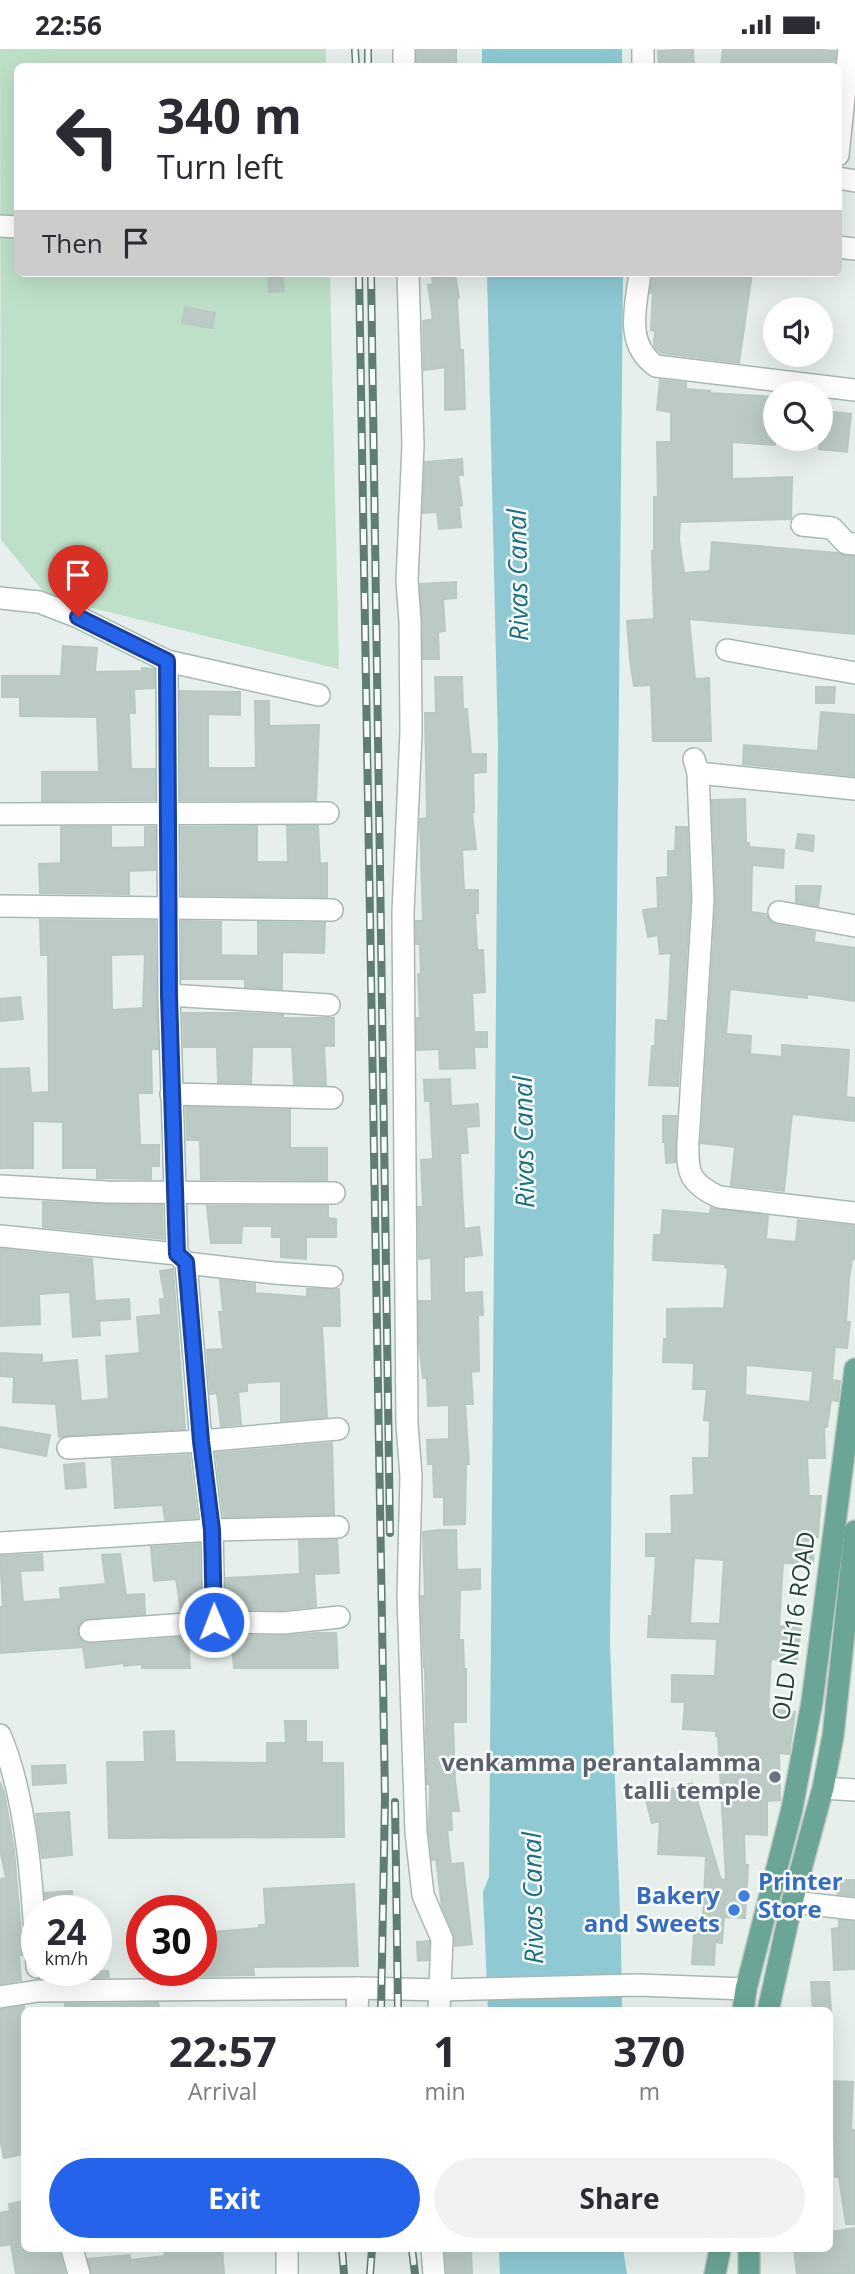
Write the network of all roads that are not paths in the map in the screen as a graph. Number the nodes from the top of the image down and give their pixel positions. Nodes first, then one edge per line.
1 (849, 49) edge
2 (842, 116) edge
3 (408, 277) edge
4 (639, 277) edge
5 (855, 390) edge
6 (802, 525) dead end
7 (855, 544) edge
8 (0, 598) edge
9 (727, 650) dead end
10 (167, 661) junction
11 (855, 673) edge
12 (318, 695) dead end
13 (855, 789) edge
14 (169, 813) junction
15 (328, 813) dead end
16 (0, 814) edge
17 (0, 906) edge
18 (169, 907) junction
19 (332, 909) dead end
20 (779, 912) dead end
21 (855, 926) edge
22 (169, 995) junction
23 (329, 1005) dead end
24 (171, 1094) junction
25 (332, 1098) dead end
26 (0, 1186) edge
27 (175, 1191) junction
28 (334, 1193) dead end
29 (855, 1213) edge
30 (0, 1236) edge
31 (182, 1258) junction
32 (331, 1277) dead end
33 (855, 1369) edge
34 (338, 1429) dead end
35 (201, 1441) junction
36 (68, 1448) dead end
37 (338, 1527) dead end
38 (212, 1530) junction
39 (855, 1531) edge
40 (0, 1543) edge
41 (852, 1585) edge
42 (339, 1617) dead end
43 (214, 1622) junction
44 (90, 1632) dead end
45 (0, 1735) edge
46 (822, 1788) junction
47 (855, 1790) edge
48 (30, 1895) edge
49 (792, 1902) junction
50 (855, 1909) edge
51 (33, 1986) edge
52 (112, 1986) edge
53 (358, 1988) junction
54 (746, 1989) junction
55 (0, 1997) edge
56 (440, 2001) edge
57 (357, 2007) edge
58 (744, 2007) edge
59 (769, 2007) edge
60 (73, 2252) edge
61 (287, 2252) edge
62 (432, 2252) edge
63 (720, 2252) edge
64 (721, 2252) edge
65 (749, 2252) edge
66 (79, 2274) edge
67 (288, 2274) edge
68 (434, 2274) edge
69 (715, 2274) edge
70 (722, 2274) edge
71 (749, 2274) edge

1 - 2 street
3 - 56 street
4 - 5 street
6 - 7 street
8 - 10 street
9 - 11 street
10 - 12 street
10 - 14 street
13 - 29 street
14 - 15 street
14 - 16 street
14 - 18 street
17 - 18 street
18 - 19 street
18 - 22 street
20 - 21 street
22 - 23 street
22 - 24 street
24 - 25 street
24 - 27 street
26 - 27 street
27 - 28 street
27 - 31 street
30 - 31 street
31 - 32 street
31 - 35 street
33 - 54 main road, OLD NH16 ROAD
34 - 35 street
35 - 36 street
35 - 38 street
37 - 38 street
38 - 40 street
38 - 43 street
39 - 41 main road, OLD NH16 ROAD
41 - 46 main road, OLD NH16 ROAD
42 - 43 street
43 - 44 street
45 - 48 street
46 - 47 street
46 - 49 main road, OLD NH16 ROAD
49 - 50 street
49 - 59 main road, OLD NH16 ROAD
51 - 55 street
52 - 53 street
53 - 56 street
53 - 57 street
54 - 56 street
54 - 58 main road, OLD NH16 ROAD
60 - 66 street
61 - 67 street
62 - 68 street
63 - 69 main road
64 - 70 main road
65 - 71 main road

